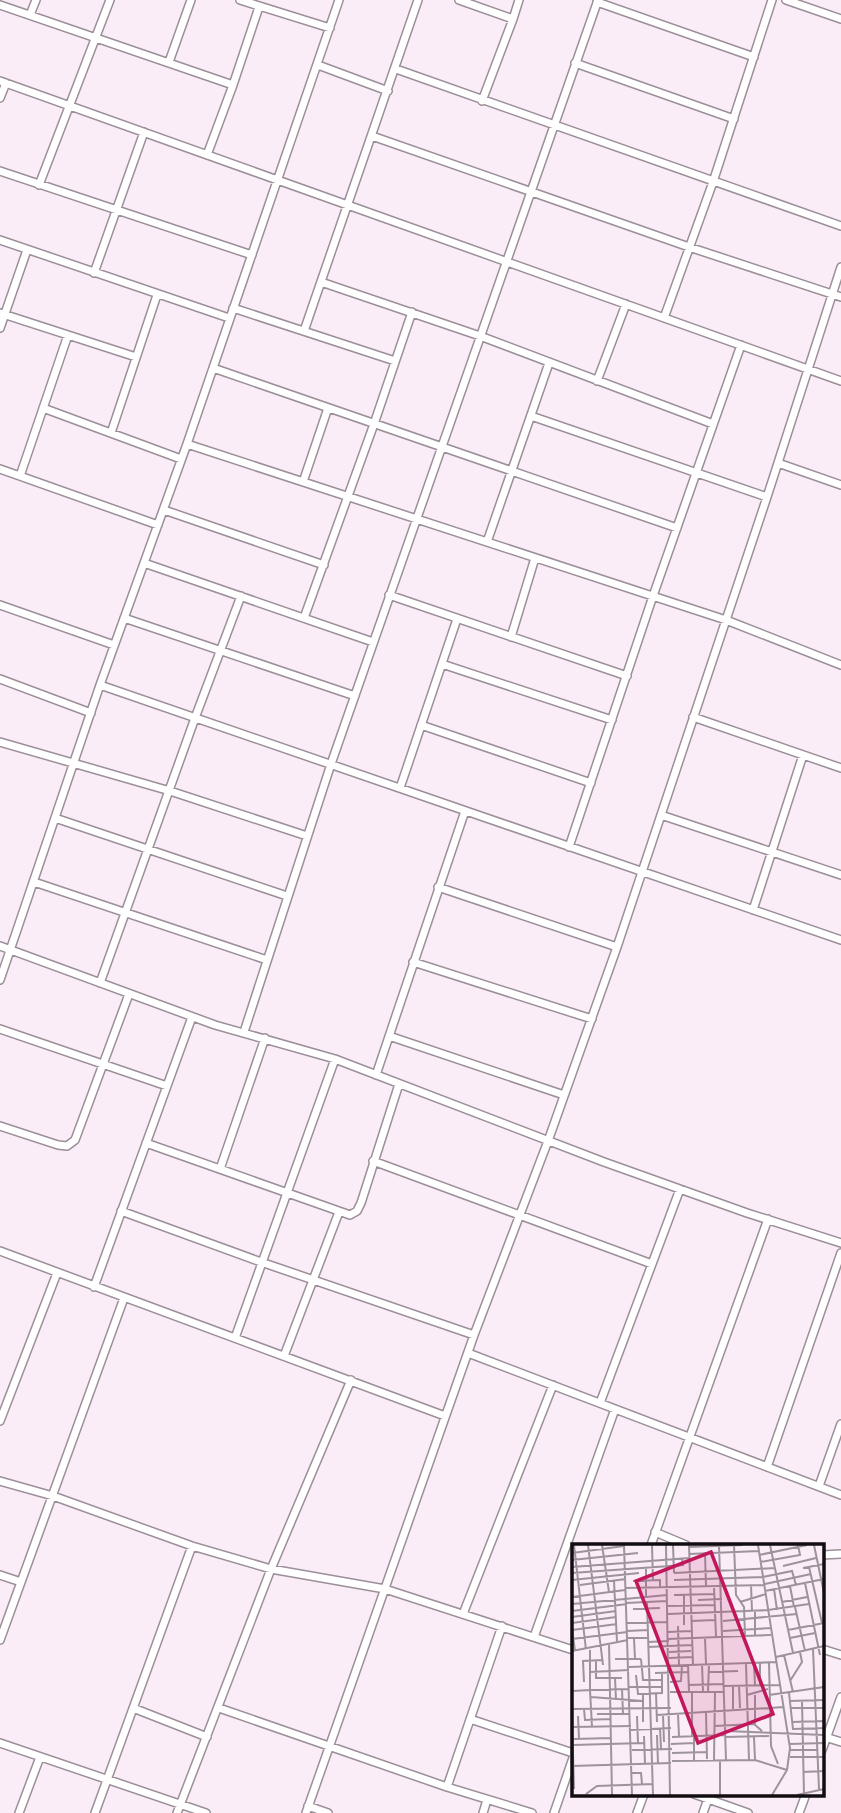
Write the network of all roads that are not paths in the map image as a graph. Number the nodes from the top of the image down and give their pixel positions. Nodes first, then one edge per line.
1 (36, 0) edge
2 (110, 0) edge
3 (191, 0) edge
4 (240, 0) edge
5 (339, 0) edge
6 (418, 0) edge
7 (459, 0) edge
8 (519, 0) edge
9 (772, 0) edge
10 (786, 0) edge
11 (598, 1) edge
12 (0, 5) edge
13 (259, 7) junction
14 (30, 15) junction
15 (513, 19) junction
16 (841, 19) edge
17 (330, 28) junction
18 (96, 39) junction
19 (754, 57) junction
20 (169, 62) junction
21 (575, 62) junction
22 (317, 65) junction
23 (396, 69) junction
24 (3, 82) edge
25 (233, 85) junction
26 (388, 91) junction
27 (0, 98) edge
28 (482, 101) junction
29 (69, 106) junction
30 (734, 119) junction
31 (554, 126) junction
32 (144, 132) junction
33 (372, 136) junction
34 (207, 155) junction
35 (0, 172) edge
36 (279, 179) junction
37 (713, 182) junction
38 (39, 185) junction
39 (531, 192) junction
40 (348, 205) junction
41 (116, 211) junction
42 (841, 226) edge
43 (0, 240) edge
44 (690, 247) junction
45 (27, 250) junction
46 (252, 255) junction
47 (506, 261) junction
48 (841, 267) edge
49 (94, 273) junction
50 (321, 282) junction
51 (832, 294) junction
52 (157, 295) junction
53 (841, 297) edge
54 (626, 304) junction
55 (233, 308) junction
56 (412, 312) junction
57 (3, 313) edge
58 (664, 317) junction
59 (229, 318) junction
60 (0, 328) edge
61 (304, 331) junction
62 (68, 335) junction
63 (480, 336) junction
64 (741, 345) junction
65 (136, 357) junction
66 (395, 360) junction
67 (549, 363) junction
68 (212, 368) junction
69 (808, 370) junction
70 (597, 381) junction
71 (841, 381) edge
72 (43, 408) junction
73 (328, 408) junction
74 (531, 416) junction
75 (374, 424) junction
76 (713, 424) junction
77 (111, 433) junction
78 (187, 444) junction
79 (440, 446) junction
80 (181, 459) junction
81 (778, 463) junction
82 (0, 469) edge
83 (512, 471) junction
84 (695, 473) junction
85 (20, 476) junction
86 (303, 482) junction
87 (841, 485) edge
88 (348, 497) junction
89 (767, 498) junction
90 (164, 510) junction
91 (415, 518) junction
92 (158, 525) junction
93 (677, 528) junction
94 (486, 542) junction
95 (535, 558) junction
96 (144, 563) junction
97 (324, 565) junction
98 (389, 595) junction
99 (241, 596) junction
100 (653, 596) junction
101 (0, 604) edge
102 (124, 618) junction
103 (304, 618) junction
104 (457, 619) junction
105 (726, 620) junction
106 (511, 637) junction
107 (373, 642) junction
108 (114, 645) junction
109 (220, 652) junction
110 (442, 664) junction
111 (841, 665) edge
112 (627, 676) junction
113 (0, 679) edge
114 (100, 685) junction
115 (355, 696) junction
116 (91, 713) junction
117 (195, 718) junction
118 (693, 718) junction
119 (612, 720) junction
120 (421, 725) junction
121 (0, 742) edge
122 (803, 755) junction
123 (74, 763) junction
124 (331, 764) junction
125 (841, 768) edge
126 (591, 783) junction
127 (400, 788) junction
128 (170, 791) junction
129 (465, 811) junction
130 (661, 816) junction
131 (55, 818) junction
132 (307, 836) junction
133 (569, 847) junction
134 (149, 849) junction
135 (772, 852) junction
136 (642, 872) junction
137 (841, 875) edge
138 (34, 882) junction
139 (438, 887) junction
140 (287, 896) junction
141 (753, 911) junction
142 (126, 913) junction
143 (841, 940) edge
144 (0, 946) edge
145 (617, 947) junction
146 (10, 951) junction
147 (267, 960) junction
148 (413, 962) junction
149 (0, 980) edge
150 (100, 984) junction
151 (129, 994) junction
152 (192, 1017) junction
153 (592, 1019) junction
154 (0, 1029) edge
155 (244, 1032) junction
156 (389, 1036) junction
157 (265, 1038) junction
158 (335, 1059) junction
159 (103, 1064) junction
160 (376, 1074) junction
161 (400, 1084) junction
162 (167, 1086) junction
163 (564, 1096) junction
164 (0, 1126) edge
165 (548, 1141) junction
166 (146, 1143) junction
167 (373, 1161) junction
168 (220, 1169) junction
169 (680, 1189) junction
170 (285, 1193) junction
171 (121, 1211) junction
172 (338, 1212) junction
173 (520, 1216) junction
174 (768, 1219) junction
175 (841, 1243) edge
176 (0, 1251) edge
177 (841, 1253) edge
178 (261, 1262) junction
179 (652, 1264) junction
180 (57, 1273) junction
181 (313, 1279) junction
182 (94, 1287) junction
183 (124, 1298) junction
184 (474, 1335) junction
185 (235, 1338) junction
186 (468, 1353) junction
187 (284, 1356) junction
188 (351, 1380) junction
189 (553, 1385) junction
190 (600, 1403) junction
191 (615, 1409) junction
192 (445, 1416) junction
193 (0, 1421) edge
194 (841, 1424) edge
195 (690, 1437) junction
196 (767, 1467) junction
197 (0, 1481) edge
198 (819, 1486) junction
199 (841, 1495) edge
200 (53, 1496) junction
201 (655, 1532) junction
202 (651, 1544) edge
203 (684, 1544) edge
204 (192, 1546) junction
205 (271, 1569) junction
206 (0, 1575) edge
207 (21, 1582) junction
208 (385, 1589) junction
209 (463, 1614) junction
210 (502, 1626) junction
211 (534, 1637) junction
212 (0, 1640) edge
213 (824, 1649) edge
214 (572, 1650) edge
215 (841, 1655) edge
216 (841, 1697) edge
217 (133, 1707) junction
218 (219, 1708) junction
219 (470, 1719) junction
220 (824, 1736) edge
221 (207, 1737) junction
222 (841, 1742) edge
223 (0, 1743) edge
224 (328, 1745) junction
225 (572, 1753) edge
226 (40, 1756) junction
227 (572, 1761) edge
228 (107, 1779) junction
229 (447, 1787) junction
230 (643, 1796) edge
231 (700, 1796) edge
232 (805, 1796) edge
233 (708, 1799) junction
234 (487, 1800) junction
235 (180, 1804) junction
236 (307, 1810) edge
237 (19, 1813) edge
238 (95, 1813) edge
239 (177, 1813) edge
240 (206, 1813) edge
241 (328, 1813) edge
242 (482, 1813) edge
243 (532, 1813) edge
244 (554, 1813) edge
245 (637, 1813) edge
246 (703, 1813) edge
247 (748, 1813) edge
248 (799, 1813) edge

1 - 14 street
2 - 18 street
3 - 20 street
4 - 13 street
5 - 17 street
6 - 23 street
7 - 15 street
8 - 15 street
9 - 19 street
10 - 16 street
11 - 19 street
11 - 21 street
12 - 14 street
13 - 17 street
13 - 25 street
14 - 18 street
15 - 28 street
17 - 22 street
18 - 20 street
18 - 29 street
19 - 30 street
20 - 25 street
21 - 30 street
21 - 31 street
22 - 26 street
22 - 36 street
23 - 26 street
23 - 28 street
24 - 27 street
24 - 29 street
25 - 34 street
26 - 33 street
28 - 31 street
29 - 32 street
29 - 38 street
30 - 37 street
31 - 37 street
31 - 39 street
32 - 34 street
32 - 41 street
33 - 39 street
33 - 40 street
34 - 36 street
35 - 38 street
36 - 40 street
36 - 46 street
37 - 42 street
37 - 44 street
38 - 41 street
39 - 44 street
39 - 47 street
40 - 47 street
40 - 50 street
41 - 46 street
41 - 49 street
43 - 45 street
44 - 51 street
44 - 58 street
45 - 49 street
45 - 57 street
46 - 55 street
47 - 54 street
47 - 63 street
48 - 51 street
49 - 52 street
50 - 56 street
50 - 61 street
51 - 53 street
51 - 69 street
52 - 59 street
52 - 65 street
54 - 58 street
54 - 70 street
55 - 59 street
55 - 61 street
56 - 63 street
56 - 66 street
57 - 60 street
57 - 62 street
58 - 64 street
59 - 68 street
61 - 66 street
62 - 65 street
62 - 72 street
63 - 67 street
63 - 79 street
64 - 69 street
64 - 76 street
65 - 77 street
66 - 75 street
67 - 70 street
67 - 74 street
68 - 73 street
68 - 78 street
69 - 71 street
69 - 81 street
70 - 76 street
72 - 77 street
72 - 85 street
73 - 75 street
73 - 86 street
74 - 83 street
74 - 84 street
75 - 79 street
75 - 88 street
76 - 84 street
77 - 80 street
78 - 80 street
78 - 86 street
79 - 83 street
79 - 91 street
80 - 90 street
81 - 87 street
81 - 89 street
82 - 85 street
83 - 93 street
83 - 94 street
84 - 89 street
84 - 93 street
85 - 92 street
86 - 88 street
88 - 91 street
88 - 97 street
89 - 105 street
90 - 92 street
90 - 97 street
91 - 94 street
91 - 98 street
92 - 96 street
93 - 100 street
94 - 95 street
95 - 100 street
95 - 106 street
96 - 99 street
96 - 102 street
97 - 103 street
98 - 104 street
98 - 107 street
99 - 103 street
99 - 109 street
100 - 105 street
100 - 112 street
101 - 108 street
102 - 108 street
102 - 109 street
103 - 107 street
104 - 106 street
104 - 110 street
105 - 111 street
105 - 118 street
106 - 112 street
107 - 115 street
108 - 114 street
109 - 115 street
109 - 117 street
110 - 119 street
110 - 120 street
112 - 119 street
113 - 116 street
114 - 116 street
114 - 117 street
115 - 124 street
116 - 123 street
117 - 124 street
117 - 128 street
118 - 122 street
118 - 130 street
119 - 126 street
120 - 126 street
120 - 127 street
121 - 123 street
122 - 125 street
122 - 135 street
123 - 128 street
123 - 131 street
124 - 127 street
124 - 132 street
126 - 133 street
127 - 129 street
128 - 132 street
128 - 134 street
129 - 133 street
129 - 139 street
130 - 135 street
130 - 136 street
131 - 134 street
131 - 138 street
132 - 140 street
133 - 136 street
134 - 140 street
134 - 142 street
135 - 137 street
135 - 141 street
136 - 141 street
136 - 145 street
138 - 142 street
138 - 146 street
139 - 145 street
139 - 148 street
140 - 147 street
141 - 143 street
142 - 147 street
142 - 150 street
144 - 146 street
145 - 153 street
146 - 149 street
146 - 150 street
147 - 155 street
148 - 153 street
148 - 156 street
150 - 151 street
151 - 152 street
151 - 159 street
152 - 155 street
152 - 162 street
153 - 163 street
154 - 159 street
155 - 157 street
156 - 160 street
156 - 163 street
157 - 158 street
157 - 168 street
158 - 160 street
158 - 170 street
159 - 162 street
159 - 164 street
160 - 161 street
161 - 165 street
161 - 167 street
162 - 166 street
163 - 165 street
165 - 169 street
165 - 173 street
166 - 168 street
166 - 171 street
167 - 172 street
167 - 173 street
168 - 170 street
169 - 174 street
169 - 179 street
170 - 172 street
170 - 178 street
171 - 178 street
171 - 182 street
172 - 181 street
173 - 179 street
173 - 184 street
174 - 175 street
174 - 195 street
176 - 180 street
177 - 196 street
178 - 181 street
178 - 185 street
179 - 190 street
180 - 182 street
180 - 193 street
181 - 184 street
181 - 187 street
182 - 183 street
183 - 185 street
183 - 200 street
184 - 186 street
185 - 187 street
186 - 189 street
186 - 192 street
187 - 188 street
188 - 192 street
188 - 205 street
189 - 190 street
189 - 209 street
190 - 191 street
191 - 195 street
191 - 211 street
192 - 208 street
194 - 198 street
195 - 196 street
195 - 201 street
196 - 198 street
197 - 200 street
198 - 199 street
200 - 204 street
200 - 207 street
201 - 202 street
201 - 203 street
204 - 205 street
204 - 217 street
205 - 208 street
205 - 218 street
206 - 207 street
207 - 212 street
208 - 209 street
208 - 224 street
209 - 210 street
210 - 211 street
210 - 219 street
211 - 214 street
213 - 215 street
216 - 220 street
217 - 221 street
217 - 228 street
218 - 221 street
218 - 224 street
219 - 225 street
219 - 229 street
220 - 222 street
221 - 235 street
223 - 226 street
224 - 229 street
224 - 236 street
226 - 228 street
226 - 237 street
227 - 244 street
228 - 235 street
228 - 238 street
229 - 234 street
230 - 245 street
231 - 233 street
232 - 248 street
233 - 246 street
233 - 247 street
234 - 242 street
234 - 243 street
235 - 239 street
235 - 240 street
236 - 241 street

